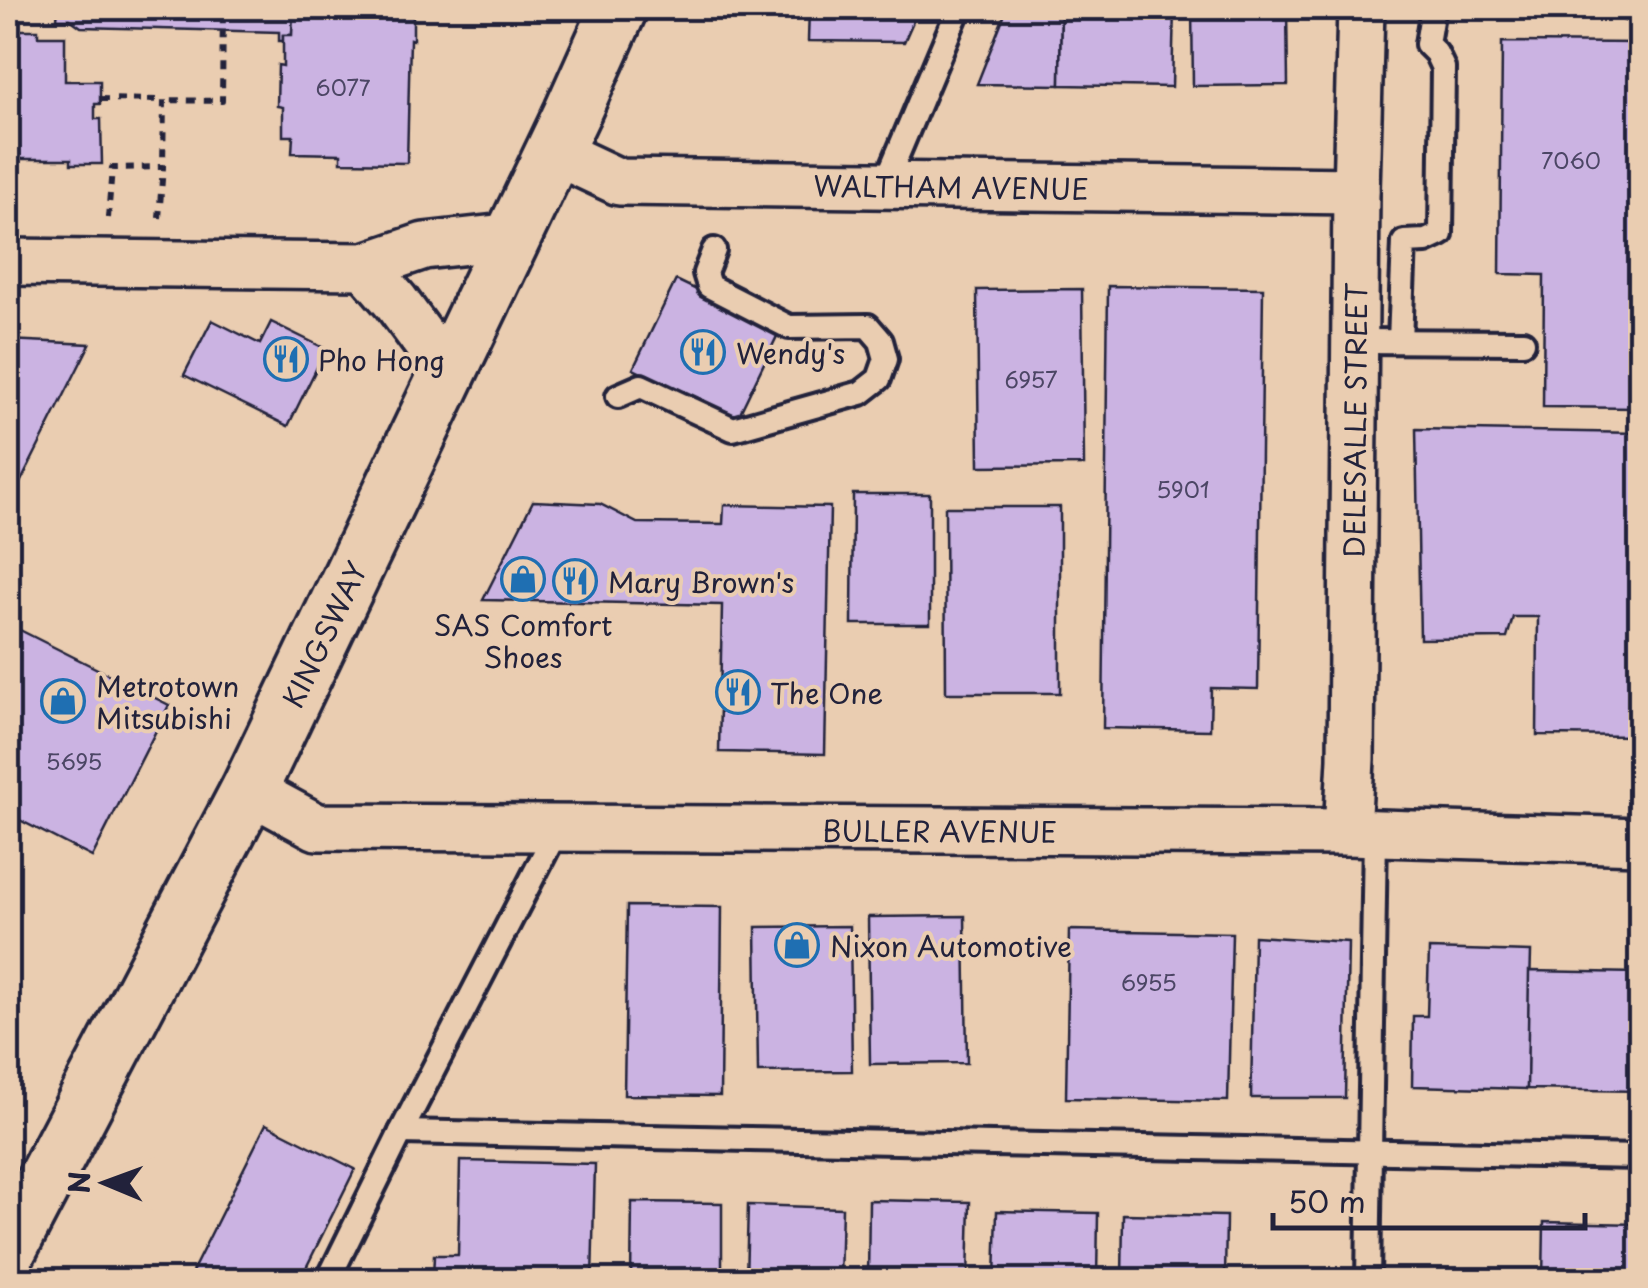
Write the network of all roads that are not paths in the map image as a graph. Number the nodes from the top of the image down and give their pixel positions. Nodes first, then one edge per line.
1 (619, 8) edge
2 (959, 8) edge
3 (1361, 8) edge
4 (1433, 8) edge
5 (1629, 8) edge
6 (1640, 8) edge
7 (553, 152) junction
8 (885, 184) junction
9 (1356, 190) junction
10 (514, 236) junction
11 (714, 250) dead end
12 (8, 262) edge
13 (365, 266) junction
14 (1355, 340) junction
15 (1400, 341) junction
16 (1523, 342) dead end
17 (449, 374) junction
18 (618, 396) dead end
19 (249, 790) junction
20 (558, 828) junction
21 (1361, 832) junction
22 (1640, 841) edge
23 (400, 1132) junction
24 (1370, 1150) junction
25 (1640, 1157) edge
26 (8, 1250) edge
27 (328, 1280) edge
28 (1368, 1280) edge

1 - 7 main road, KINGSWAY
2 - 8 lane
3 - 9 street, DELESALLE STREET
4 - 15 lane
5 - 6 lane
7 - 8 street, WALTHAM AVENUE
7 - 10 main road, KINGSWAY
8 - 9 street, WALTHAM AVENUE
9 - 14 street, DELESALLE STREET
10 - 13 street
10 - 17 main road, KINGSWAY
11 - 18 lane
12 - 13 street
13 - 17 street
14 - 15 lane
14 - 21 street, DELESALLE STREET
15 - 16 lane
17 - 19 main road, KINGSWAY
19 - 20 street, BULLER AVENUE
19 - 26 main road, KINGSWAY
20 - 21 street, BULLER AVENUE
20 - 23 lane
21 - 22 street, BULLER AVENUE
21 - 24 lane
23 - 24 lane
23 - 27 lane
24 - 25 lane
24 - 28 lane

